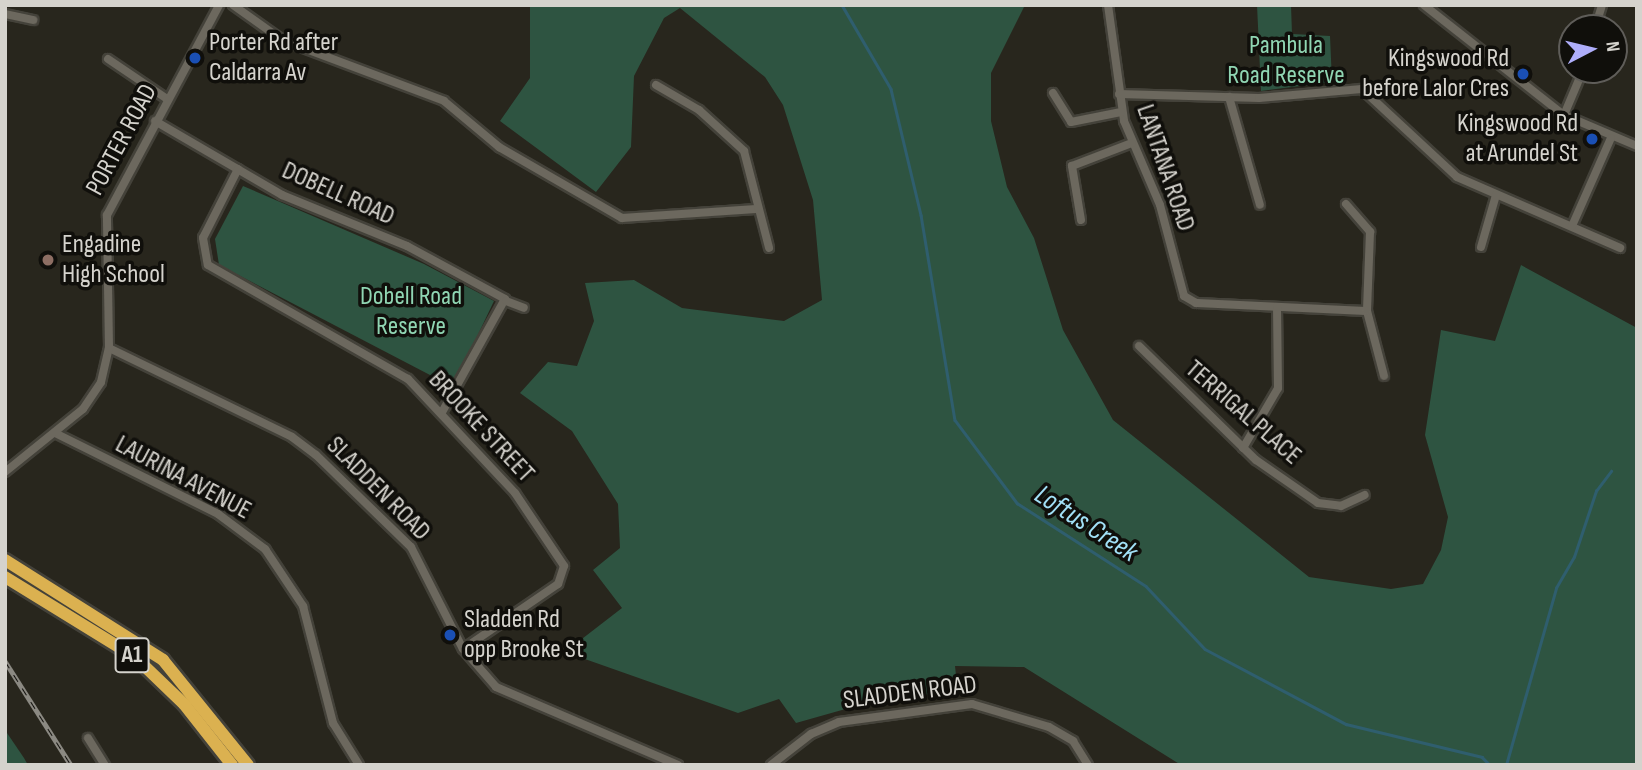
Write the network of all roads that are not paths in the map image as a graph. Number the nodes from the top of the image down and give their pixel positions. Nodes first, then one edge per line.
1 (219, 5) edge
2 (233, 5) edge
3 (1108, 5) edge
4 (1424, 5) edge
5 (5, 15) edge
6 (33, 20) dead end
7 (108, 59) dead end
8 (1577, 84) edge
9 (656, 85) dead end
10 (1053, 93) dead end
11 (1119, 93) junction
12 (1230, 97) junction
13 (167, 99) junction
14 (1121, 112) junction
15 (1564, 115) junction
16 (156, 121) junction
17 (1611, 138) junction
18 (1132, 143) junction
19 (1637, 146) edge
20 (238, 169) junction
21 (1496, 195) junction
22 (1346, 204) dead end
23 (1260, 205) dead end
24 (757, 209) junction
25 (1081, 220) dead end
26 (1572, 226) junction
27 (1481, 247) dead end
28 (769, 248) dead end
29 (1620, 248) dead end
30 (506, 301) junction
31 (1277, 307) junction
32 (524, 308) dead end
33 (1367, 311) junction
34 (1139, 346) dead end
35 (109, 348) junction
36 (1384, 376) dead end
37 (442, 412) junction
38 (55, 433) junction
39 (1243, 448) junction
40 (5, 472) edge
41 (1365, 495) dead end
42 (5, 560) edge
43 (5, 577) edge
44 (463, 649) junction
45 (88, 738) dead end
46 (105, 765) edge
47 (232, 765) edge
48 (248, 765) edge
49 (359, 765) edge
50 (678, 765) edge
51 (771, 765) edge
52 (1088, 765) edge

1 - 13 street, PORTER ROAD
2 - 24 street
3 - 11 street, LANTANA ROAD
4 - 15 street
5 - 6 street
7 - 13 street
8 - 15 street
9 - 24 street
10 - 14 street
11 - 12 street
11 - 14 street, LANTANA ROAD
12 - 21 street
12 - 23 street
13 - 16 street, PORTER ROAD
14 - 18 street, LANTANA ROAD
15 - 17 street
16 - 20 street, DOBELL ROAD
16 - 35 street, PORTER ROAD
17 - 19 street
17 - 26 street
18 - 25 street
18 - 31 street, LANTANA ROAD
20 - 30 street, DOBELL ROAD
20 - 37 street, BROOKE STREET
21 - 26 street
21 - 27 street
22 - 33 street
24 - 28 street
26 - 29 street
30 - 32 street, DOBELL ROAD
30 - 37 street
31 - 33 street
31 - 39 street
33 - 36 street
34 - 39 street, TERRIGAL PLACE
35 - 38 street, PORTER ROAD
35 - 44 street, SLADDEN ROAD
37 - 44 street, BROOKE STREET
38 - 40 street, PORTER ROAD
38 - 49 street, LAURINA AVENUE
39 - 41 street, TERRIGAL PLACE
42 - 48 highway, A1
43 - 47 highway, A1
44 - 50 street, SLADDEN ROAD
45 - 46 street
51 - 52 street, SLADDEN ROAD

